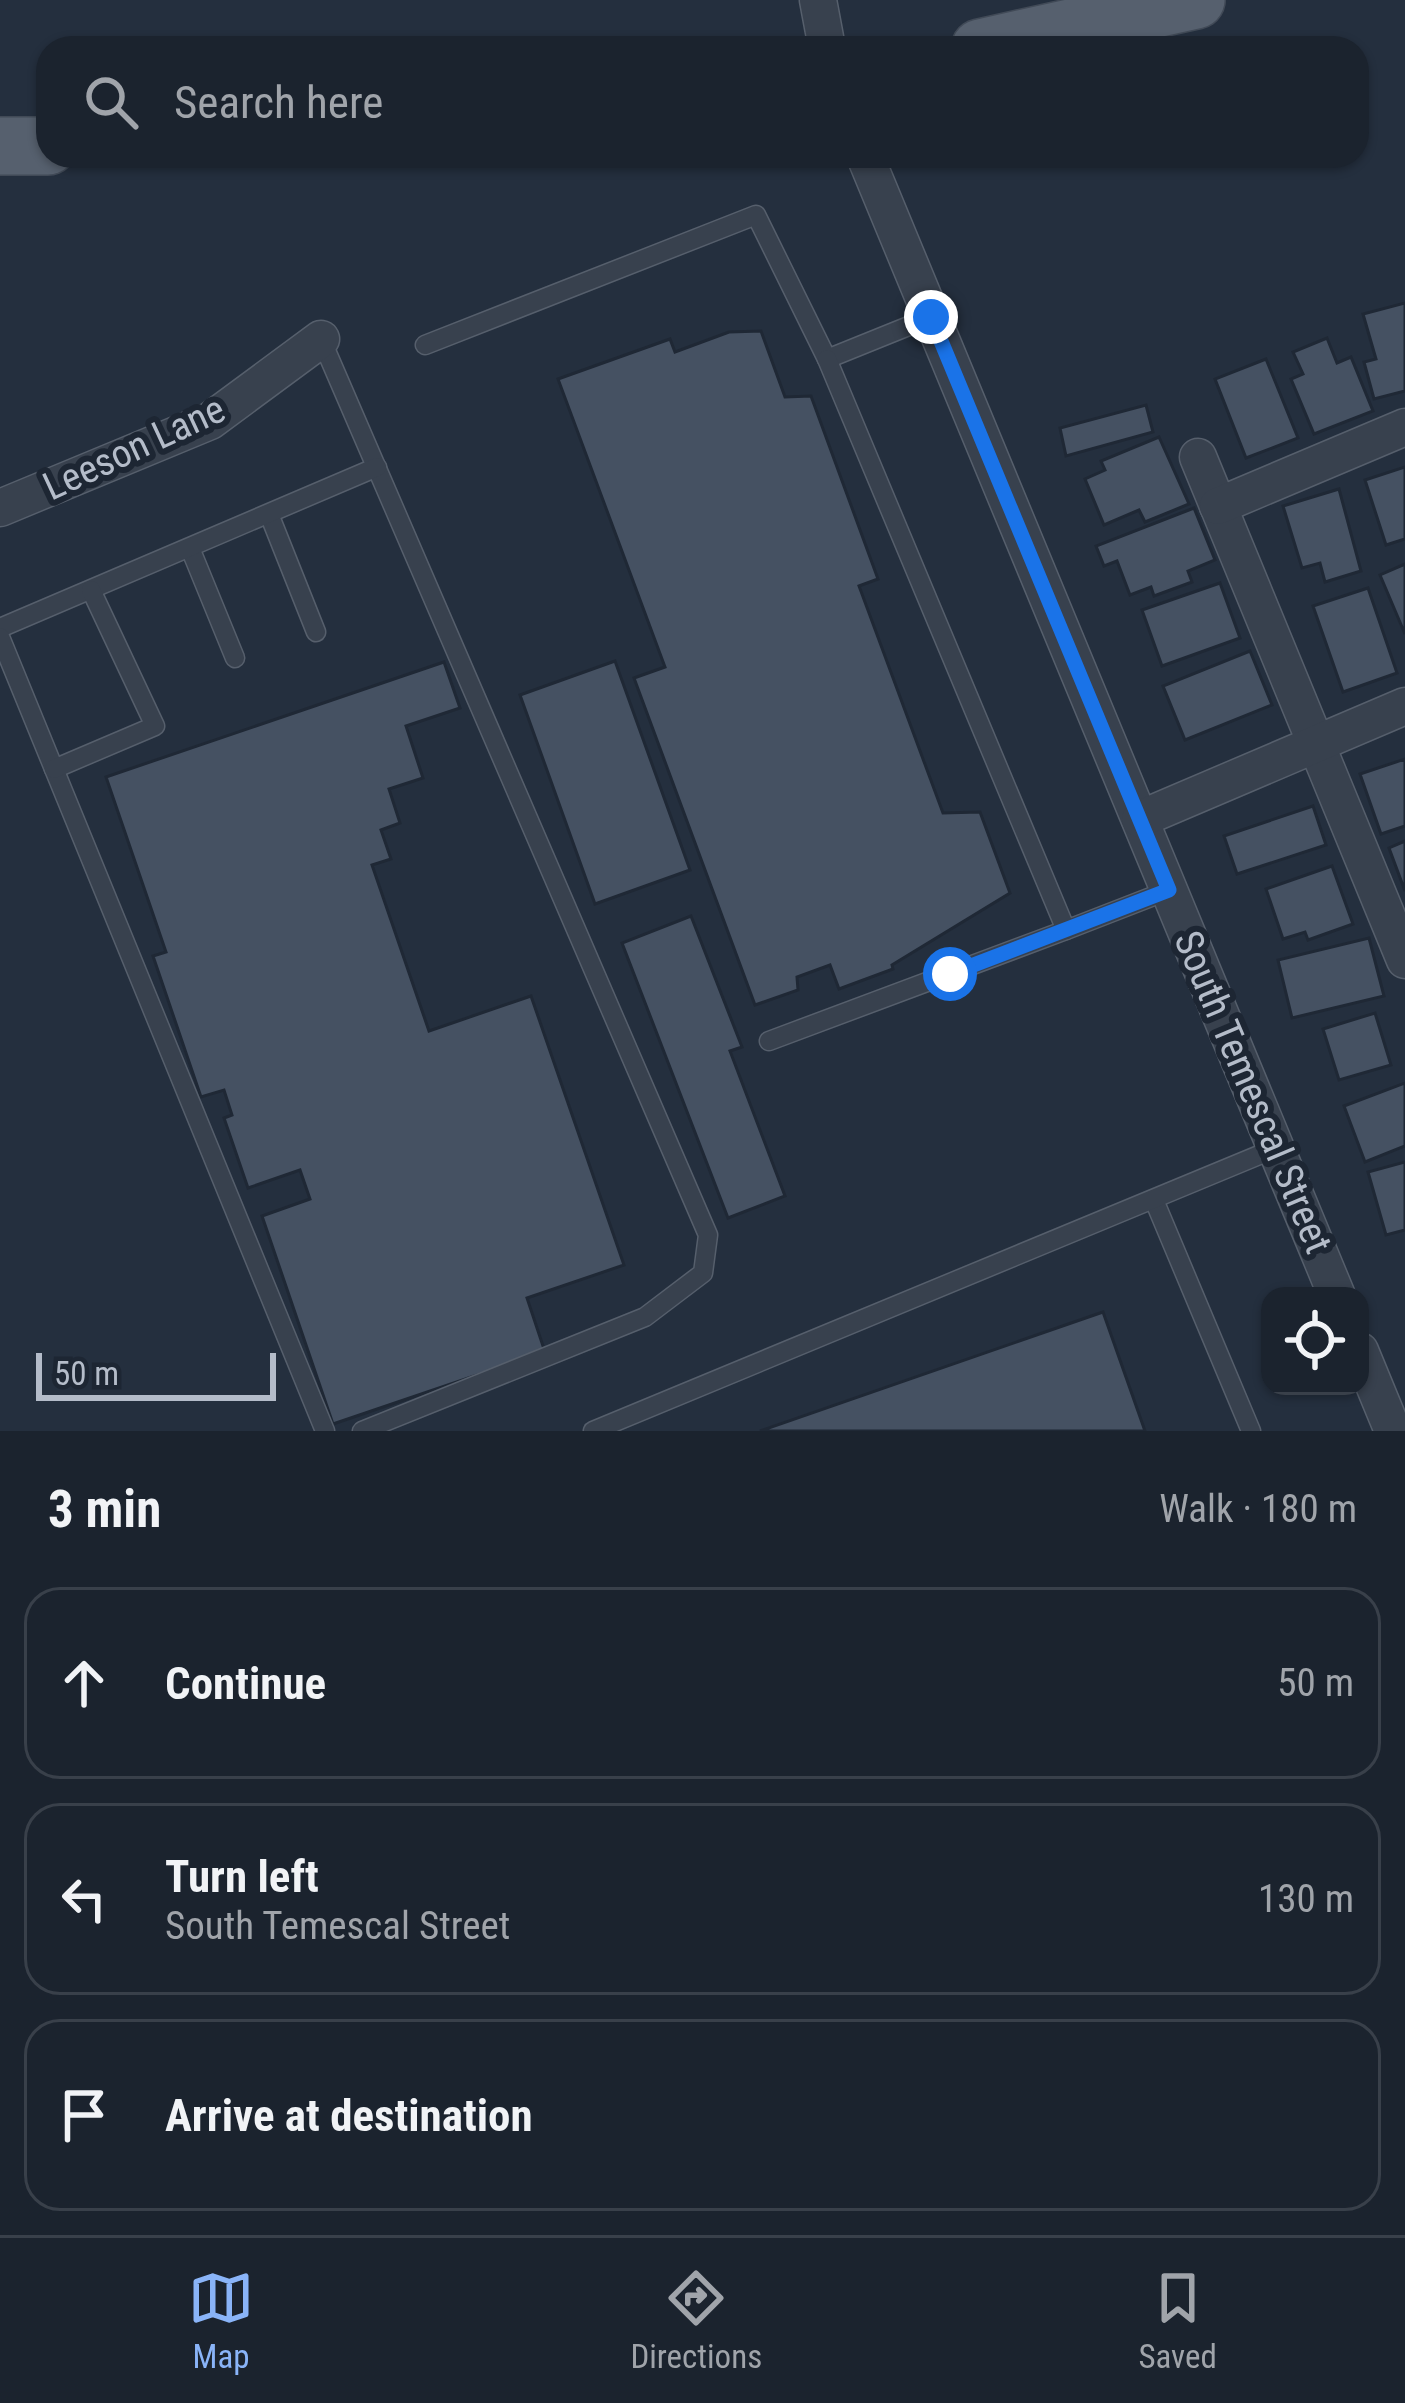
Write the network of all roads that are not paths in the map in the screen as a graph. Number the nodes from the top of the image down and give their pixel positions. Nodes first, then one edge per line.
1 (818, 0) edge
2 (1196, 0) edge
3 (825, 36) edge
4 (1034, 36) edge
5 (0, 146) edge
6 (36, 146) edge
7 (870, 168) edge
8 (931, 317) junction
9 (322, 339) joint
10 (425, 345) dead end
11 (827, 359) junction
12 (1405, 427) edge
13 (1198, 457) dead end
14 (377, 467) junction
15 (1218, 506) junction
16 (0, 508) edge
17 (269, 514) junction
18 (190, 548) junction
19 (91, 590) junction
20 (316, 632) dead end
21 (0, 633) edge
22 (235, 658) dead end
23 (1405, 706) edge
24 (1316, 744) junction
25 (54, 769) junction
26 (1140, 819) junction
27 (1169, 890) junction
28 (1066, 930) junction
29 (1405, 960) edge
30 (769, 1041) dead end
31 (1276, 1148) junction
32 (1154, 1200) junction
33 (1333, 1287) edge
34 (1369, 1373) edge
35 (325, 1431) edge
36 (362, 1431) edge
37 (592, 1431) edge
38 (1251, 1431) edge
39 (1393, 1431) edge

1 - 3 street
2 - 4 main road
5 - 6 main road
7 - 8 street, South Temescal Street
8 - 11 lane
8 - 26 street, South Temescal Street
9 - 14 lane
9 - 16 street, Leeson Lane
10 - 11 lane
11 - 28 lane
12 - 15 street
13 - 15 street
14 - 17 lane
14 - 36 lane
15 - 24 street
17 - 18 lane
17 - 20 lane
18 - 19 lane
18 - 22 lane
19 - 21 lane
19 - 25 lane
21 - 25 lane
23 - 24 street
24 - 26 street
24 - 29 street
25 - 35 lane
26 - 27 street, South Temescal Street
27 - 28 lane
27 - 31 street, South Temescal Street
28 - 30 lane
31 - 32 lane
31 - 33 street, South Temescal Street
32 - 37 lane
32 - 38 lane
34 - 39 street

